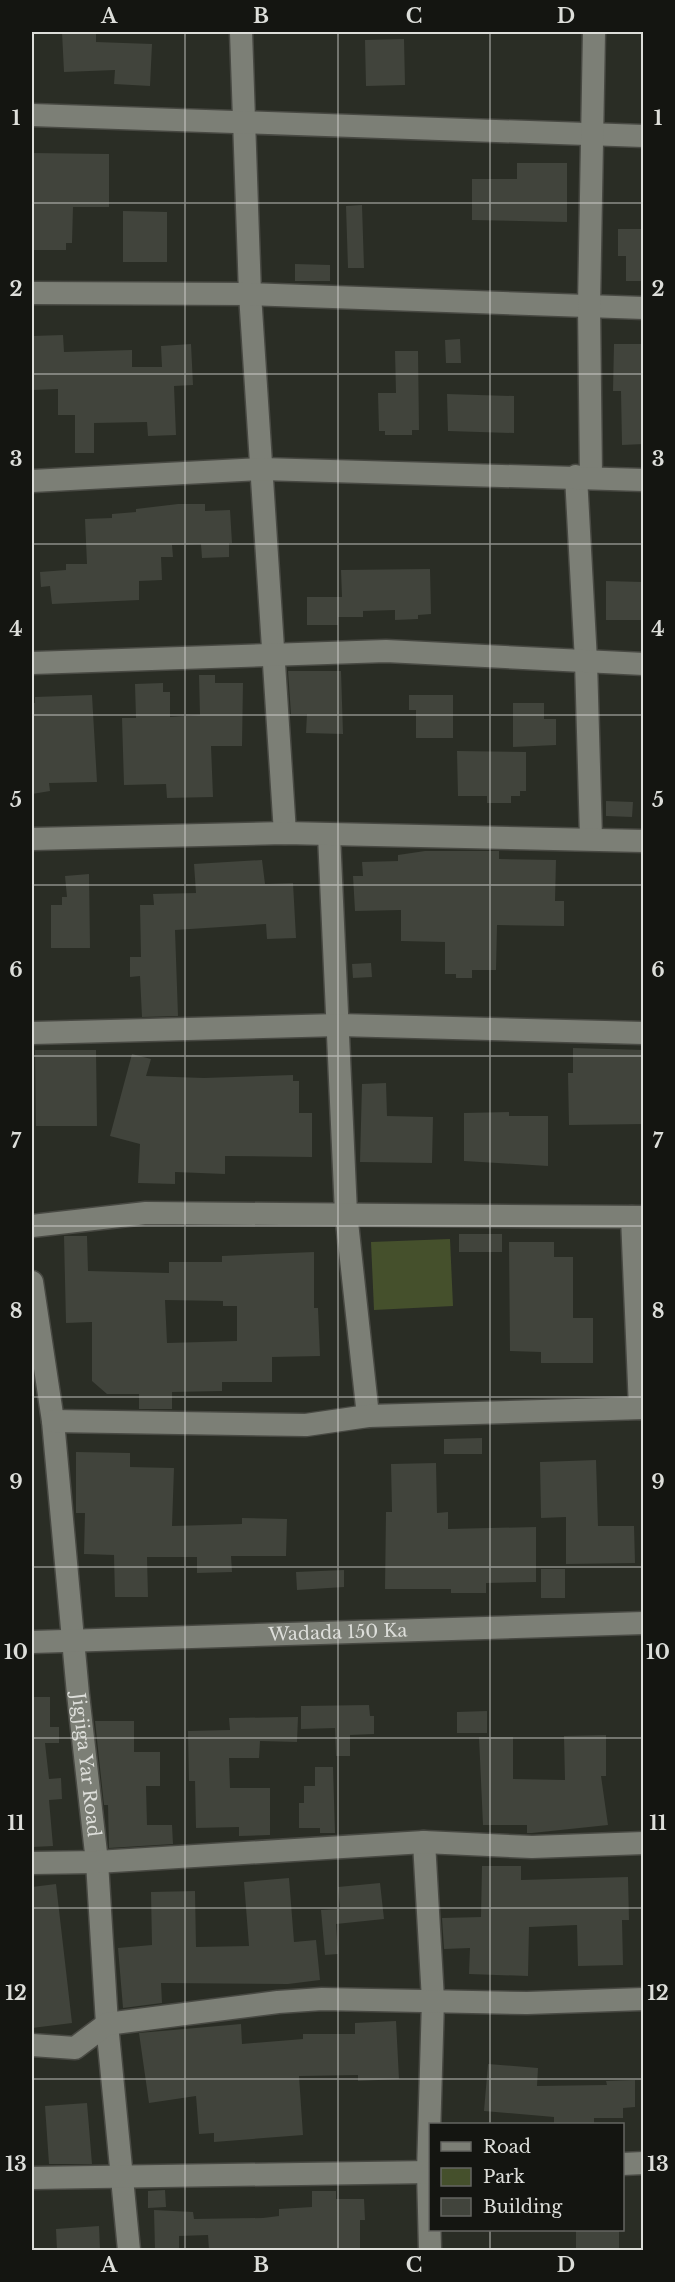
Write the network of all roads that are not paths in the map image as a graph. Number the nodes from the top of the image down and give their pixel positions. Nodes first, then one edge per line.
1 (241, 32) edge
2 (594, 32) edge
3 (32, 116) edge
4 (244, 122) junction
5 (592, 134) junction
6 (644, 135) edge
7 (32, 293) edge
8 (250, 294) junction
9 (589, 306) junction
10 (644, 308) edge
11 (262, 469) junction
12 (584, 476) junction
13 (644, 480) edge
14 (32, 481) edge
15 (275, 653) junction
16 (586, 661) junction
17 (32, 663) edge
18 (644, 664) edge
19 (285, 833) junction
20 (329, 835) junction
21 (591, 838) junction
22 (32, 839) edge
23 (644, 841) edge
24 (339, 1025) junction
25 (644, 1033) edge
26 (32, 1034) edge
27 (346, 1214) junction
28 (638, 1217) edge
29 (32, 1226) edge
30 (32, 1282) edge
31 (41, 1394) edge
32 (642, 1408) edge
33 (368, 1416) junction
34 (53, 1421) junction
35 (644, 1623) edge
36 (73, 1641) junction
37 (32, 1642) edge
38 (424, 1842) junction
39 (644, 1843) edge
40 (97, 1862) junction
41 (32, 1863) edge
42 (644, 1999) edge
43 (433, 2000) junction
44 (107, 2024) junction
45 (32, 2045) edge
46 (430, 2123) edge
47 (644, 2163) edge
48 (624, 2164) edge
49 (429, 2172) edge
50 (32, 2178) edge
51 (123, 2178) junction
52 (430, 2231) edge
53 (129, 2250) edge
54 (430, 2250) edge

1 - 4 street
2 - 5 street
3 - 4 street
4 - 5 street
4 - 8 street
5 - 6 street
5 - 9 street
7 - 8 street
8 - 9 street
8 - 11 street
9 - 10 street
9 - 12 street
11 - 12 street
11 - 14 street
11 - 15 street
12 - 13 street
12 - 16 street
15 - 16 street
15 - 17 street
15 - 19 street
16 - 18 street
16 - 21 street
19 - 20 street
19 - 22 street
20 - 21 street
20 - 24 street
21 - 23 street
24 - 25 street
24 - 26 street
24 - 27 street
27 - 28 street
27 - 29 street
27 - 33 street
28 - 32 street
30 - 31 street, Jigjiga Yar Road
31 - 34 street, Jigjiga Yar Road
32 - 33 street
33 - 34 street
34 - 36 street, Jigjiga Yar Road
35 - 36 street, Wadada 150 Ka
36 - 37 street, Wadada 150 Ka
36 - 40 street, Jigjiga Yar Road
38 - 39 street
38 - 40 street
38 - 43 street
40 - 41 street
40 - 44 street, Jigjiga Yar Road
42 - 43 street
43 - 44 street
43 - 46 street
44 - 45 street
44 - 51 street, Jigjiga Yar Road
47 - 48 street
49 - 51 street
50 - 51 street
51 - 53 street, Jigjiga Yar Road
52 - 54 street

